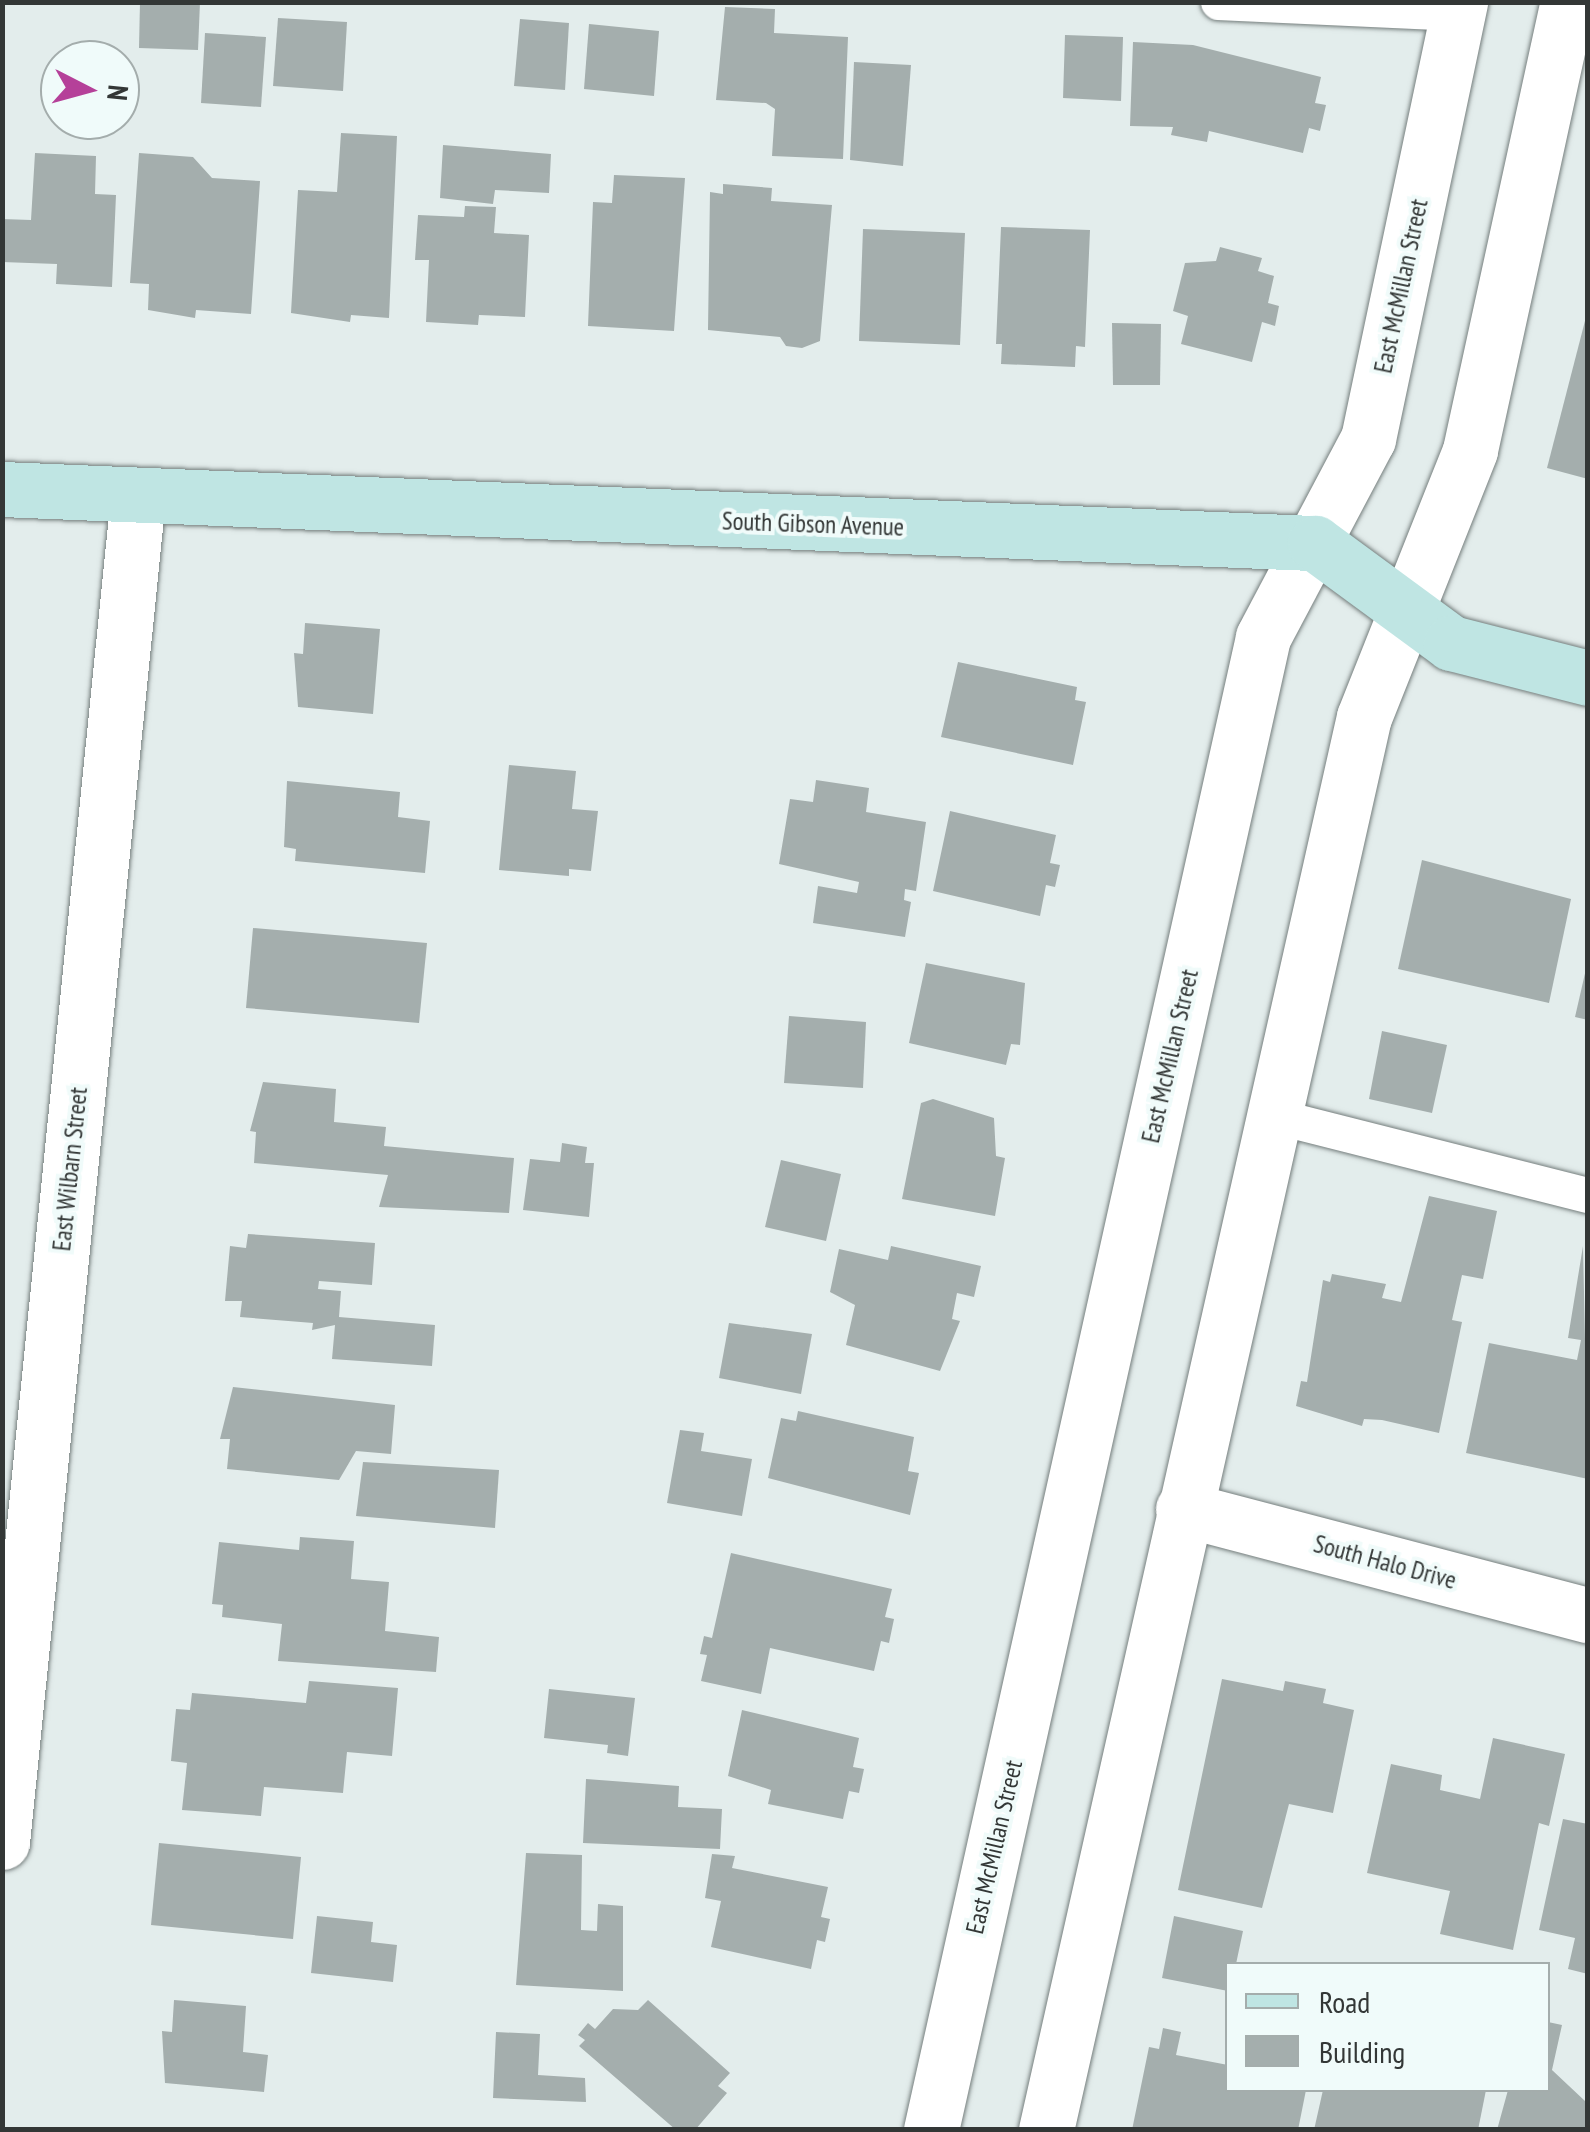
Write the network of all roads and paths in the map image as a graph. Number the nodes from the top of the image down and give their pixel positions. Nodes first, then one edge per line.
1 (1218, 2) edge
2 (1568, 2) edge
3 (1459, 8) edge
4 (2, 489) edge
5 (138, 497) junction
6 (1315, 543) junction
7 (1406, 611) junction
8 (1588, 678) edge
9 (1272, 1115) junction
10 (1588, 1195) edge
11 (1183, 1509) junction
12 (1588, 1615) edge
13 (2, 1842) edge
14 (931, 2130) edge
15 (1046, 2130) edge

1 - 3 lane
2 - 7 street
3 - 6 street, East McMillan Street
4 - 5 street, South Gibson Avenue
5 - 6 street, South Gibson Avenue
5 - 13 street, East Wilbarn Street
6 - 7 street
6 - 14 street, East McMillan Street
7 - 8 street
7 - 9 street
9 - 10 lane
9 - 11 street
11 - 12 street, South Halo Drive
11 - 15 street

